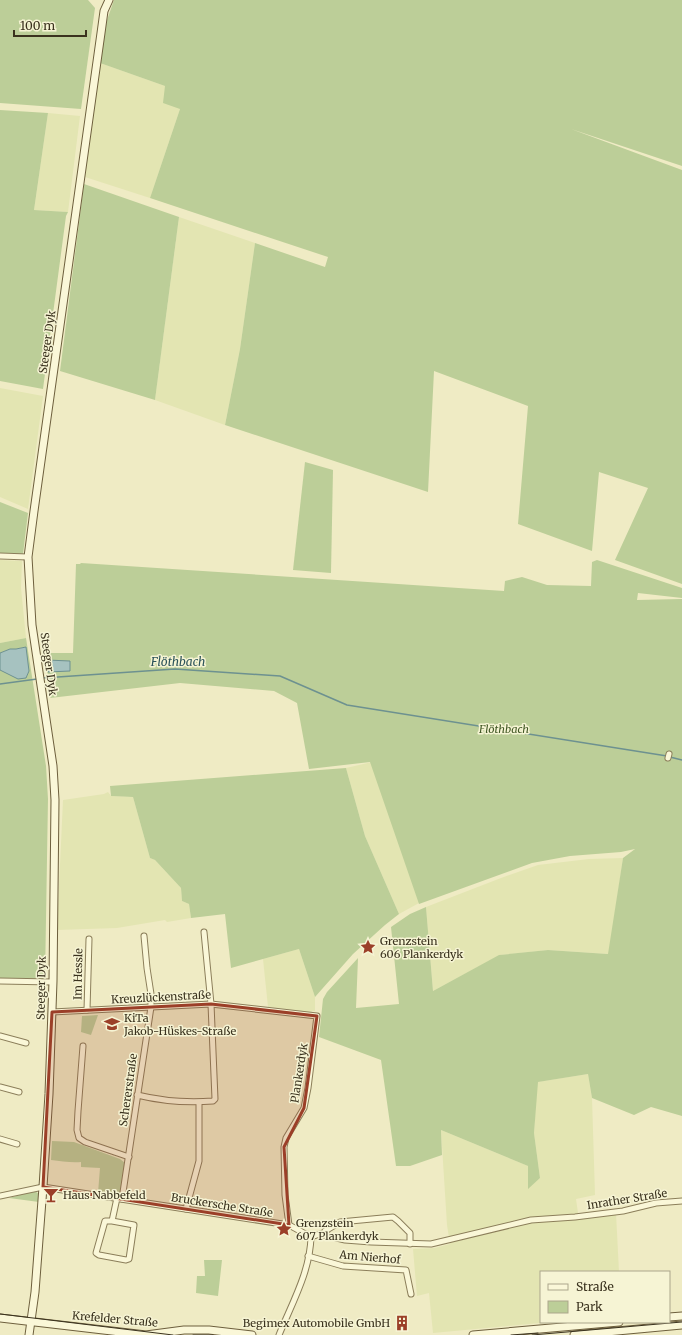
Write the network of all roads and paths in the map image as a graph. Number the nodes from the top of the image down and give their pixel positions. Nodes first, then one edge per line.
1 (109, 0) edge
2 (0, 556) edge
3 (28, 556) junction
4 (204, 932) dead end
5 (144, 936) dead end
6 (89, 939) dead end
7 (0, 981) edge
8 (53, 982) junction
9 (211, 1004) junction
10 (151, 1007) junction
11 (87, 1010) junction
12 (52, 1012) junction
13 (318, 1016) joint
14 (0, 1036) edge
15 (26, 1043) dead end
16 (83, 1046) dead end
17 (0, 1086) edge
18 (19, 1092) dead end
19 (138, 1095) junction
20 (199, 1102) junction
21 (0, 1139) edge
22 (17, 1144) dead end
23 (128, 1157) junction
24 (44, 1187) junction
25 (0, 1196) edge
26 (120, 1199) junction
27 (682, 1201) edge
28 (186, 1209) junction
29 (112, 1220) junction
30 (289, 1225) junction
31 (323, 1232) junction
32 (310, 1237) junction
33 (410, 1244) junction
34 (308, 1256) junction
35 (411, 1294) dead end
36 (682, 1316) edge
37 (670, 1317) edge
38 (0, 1318) edge
39 (31, 1321) junction
40 (608, 1323) edge
41 (682, 1326) edge
42 (29, 1335) edge
43 (147, 1335) edge
44 (252, 1335) edge
45 (280, 1335) edge
46 (473, 1335) edge
47 (574, 1335) edge

1 - 3 street, Steeger Dyk
2 - 3 street
3 - 8 street, Steeger Dyk
4 - 9 street
5 - 10 street, Schererstraße
6 - 11 street, Im Hessle
7 - 8 street
8 - 12 street, Steeger Dyk
9 - 10 street, Kreuzlückenstraße
9 - 13 street, Kreuzlückenstraße
9 - 20 street
10 - 11 street, Kreuzlückenstraße
10 - 19 street, Schererstraße
11 - 12 street, Kreuzlückenstraße
12 - 24 street, Steeger Dyk
13 - 30 street, Plankerdyk
14 - 15 street
16 - 23 street
17 - 18 street
19 - 20 street
19 - 23 street, Schererstraße
20 - 28 street
21 - 22 street
23 - 26 street, Schererstraße
24 - 25 street, Bruckersche Straße
24 - 26 street, Bruckersche Straße
24 - 39 street, Steeger Dyk
26 - 28 street, Bruckersche Straße
26 - 29 street
27 - 33 street, Inrather Straße
28 - 30 street, Bruckersche Straße
29 - 29 street
30 - 32 street, Bruckersche Straße
31 - 32 street
31 - 33 street
31 - 33 street
32 - 34 street
34 - 35 street, Am Nierhof
34 - 45 street
36 - 37 street
38 - 39 street, Krefelder Straße
39 - 42 street, Steeger Dyk
39 - 43 street, Krefelder Straße
40 - 46 street
41 - 47 street
43 - 44 street, Krefelder Straße

